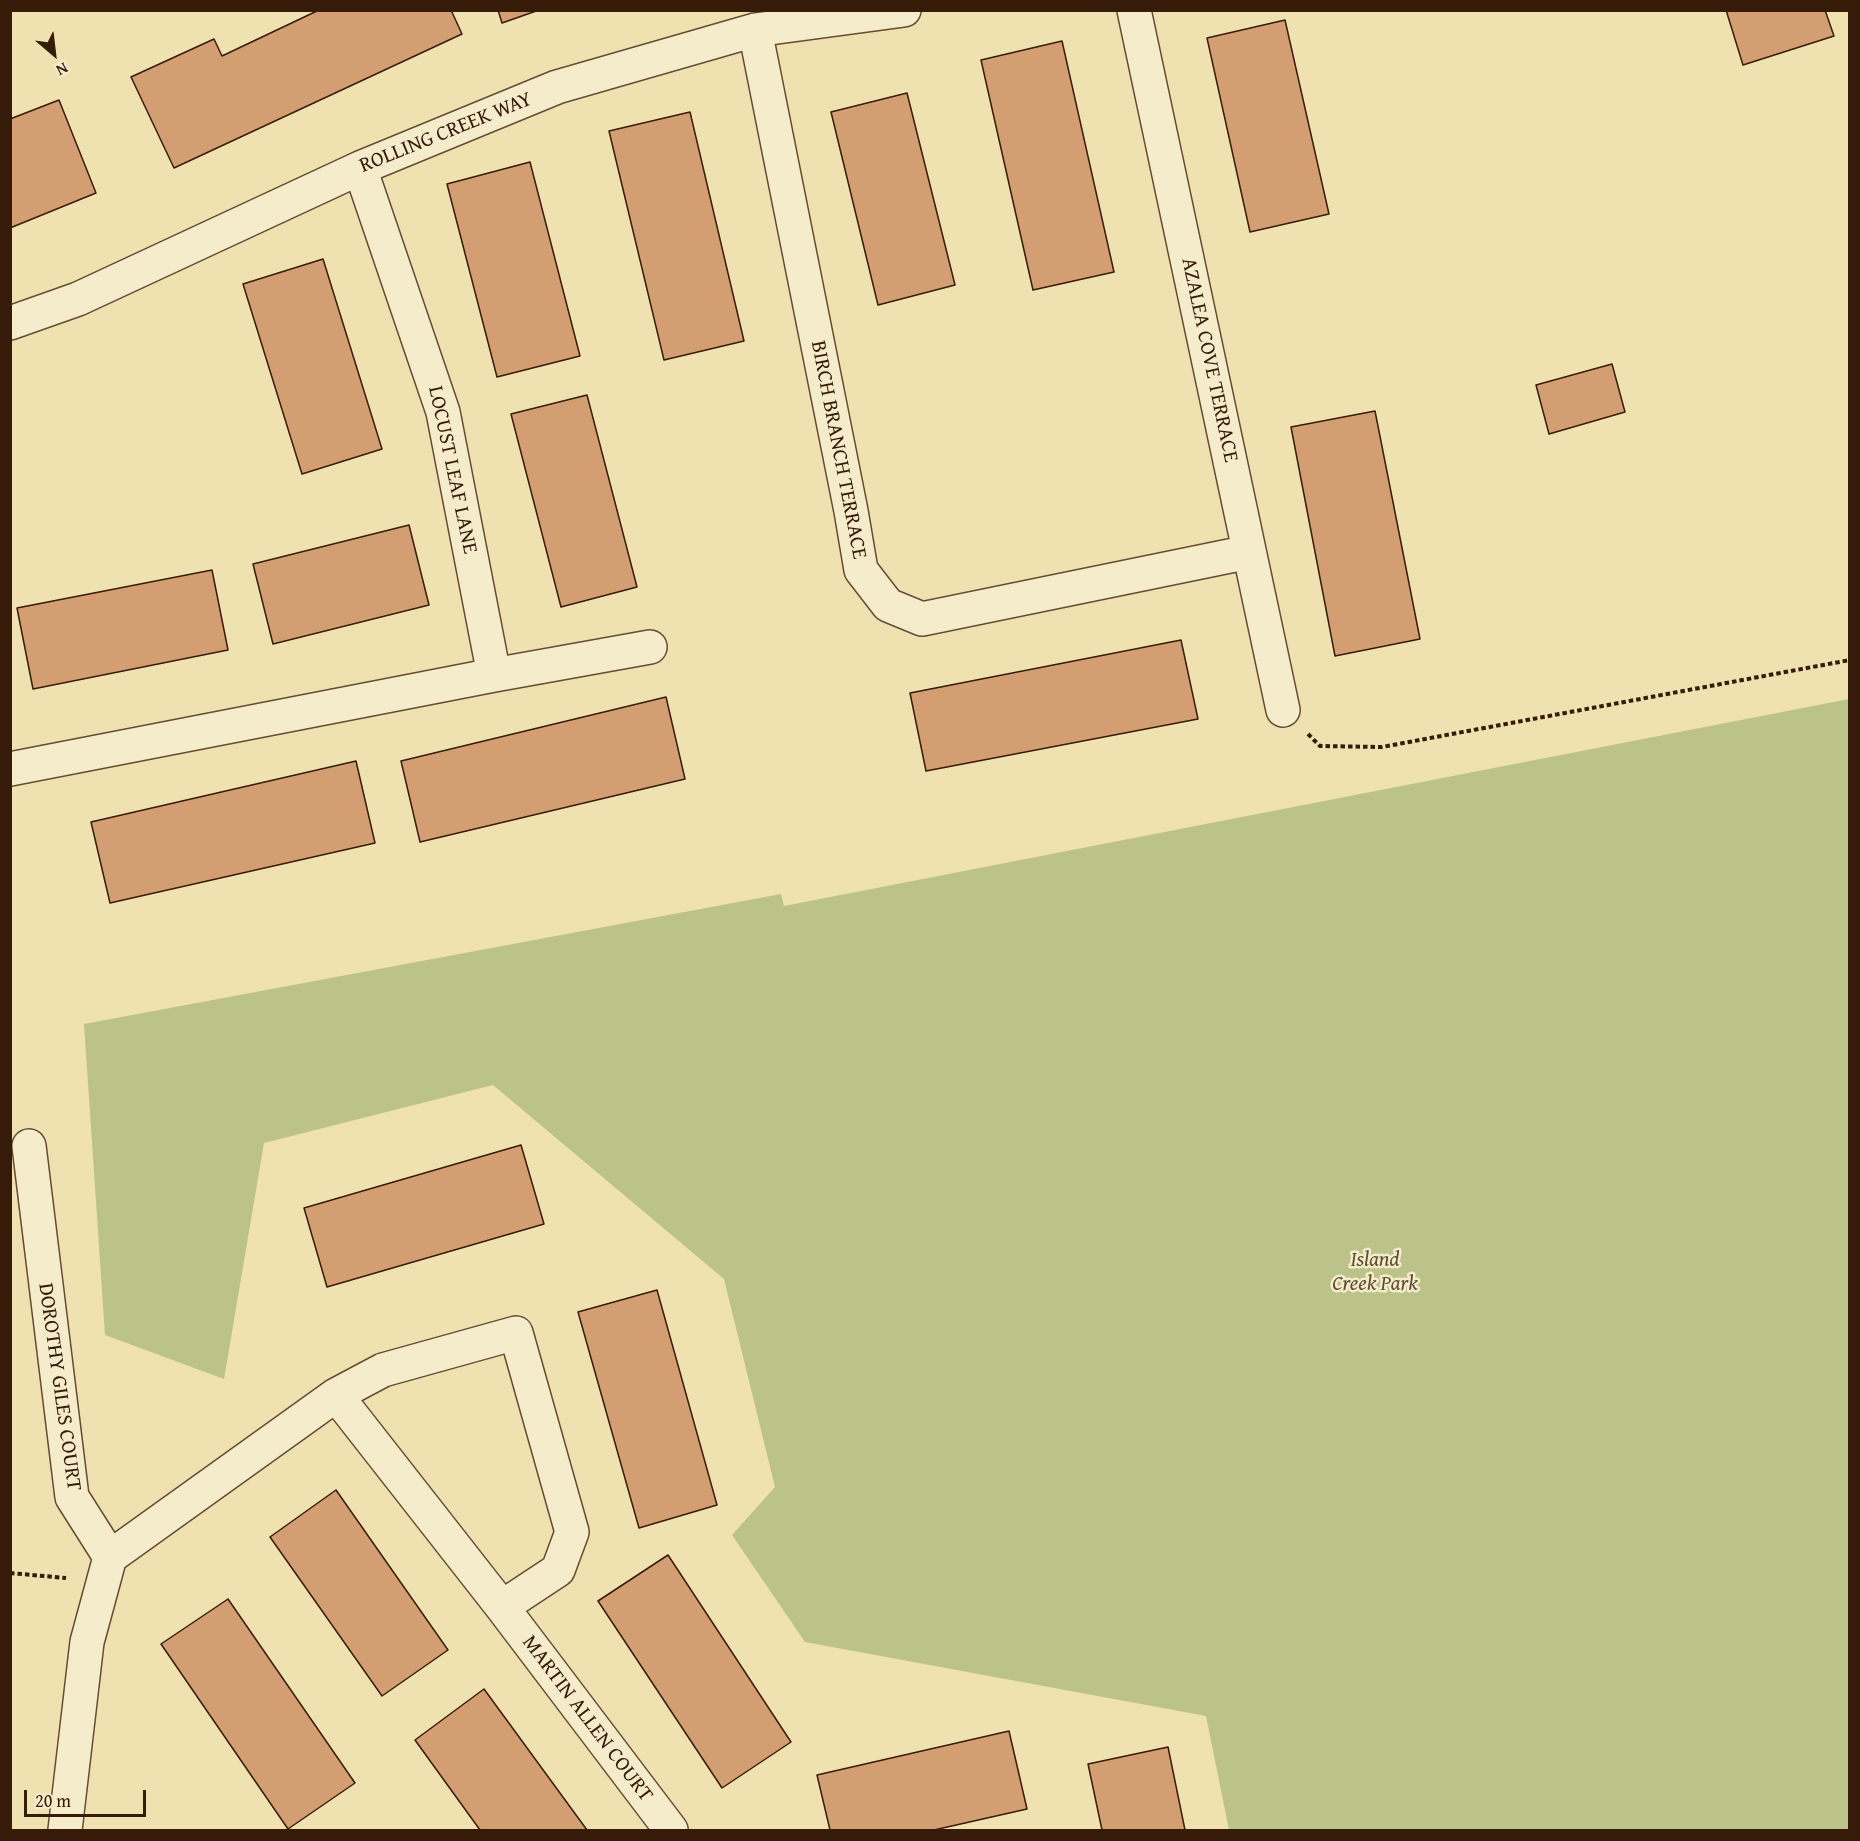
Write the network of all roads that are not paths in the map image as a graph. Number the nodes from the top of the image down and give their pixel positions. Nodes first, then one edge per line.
1 (904, 10) edge
2 (1134, 10) edge
3 (755, 30) junction
4 (360, 168) junction
5 (10, 323) edge
6 (1249, 552) junction
7 (650, 647) dead end
8 (494, 675) junction
9 (1283, 710) road end
10 (10, 769) edge
11 (29, 1146) dead end
12 (336, 1395) junction
13 (110, 1557) junction
14 (502, 1607) junction
15 (65, 1830) edge
16 (671, 1830) edge

1 - 3 street, ROLLING CREEK WAY
2 - 6 street, AZALEA COVE TERRACE
3 - 4 street, ROLLING CREEK WAY
3 - 6 street, BIRCH BRANCH TERRACE
4 - 5 street, ROLLING CREEK WAY
4 - 8 street, LOCUST LEAF LANE
6 - 9 street, AZALEA COVE TERRACE
7 - 8 street
8 - 10 street
11 - 13 street, DOROTHY GILES COURT
12 - 13 street
12 - 14 street, MARTIN ALLEN COURT
12 - 14 street
13 - 15 street
14 - 16 street, MARTIN ALLEN COURT

